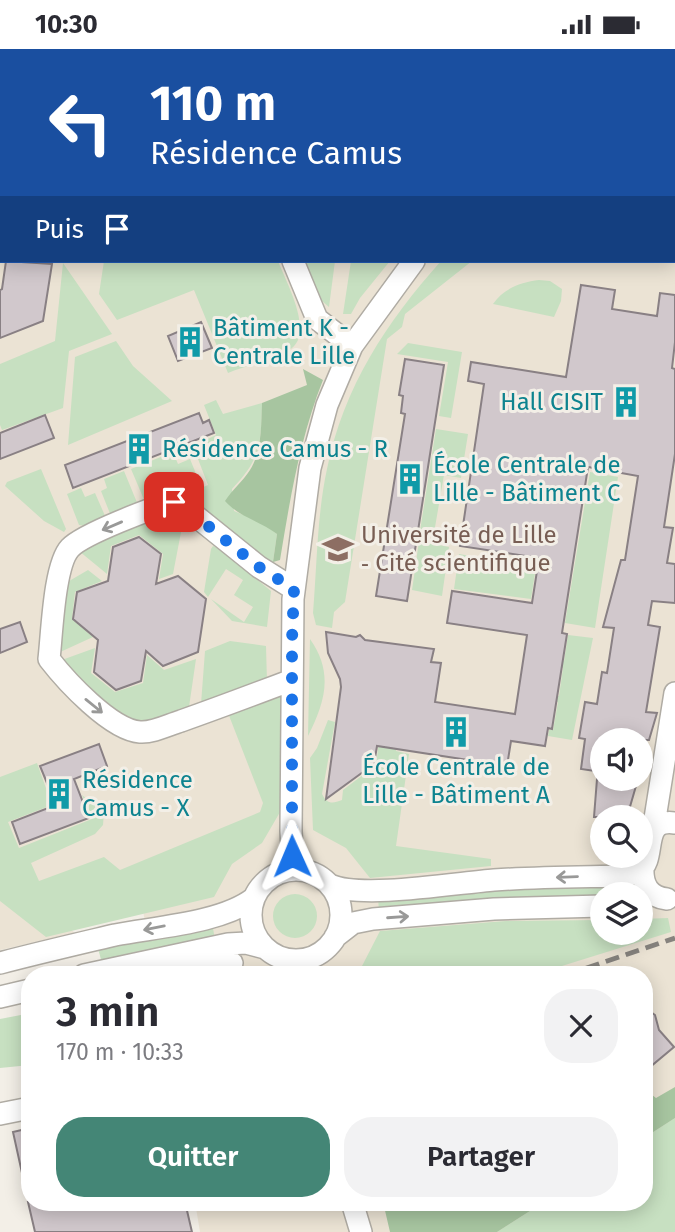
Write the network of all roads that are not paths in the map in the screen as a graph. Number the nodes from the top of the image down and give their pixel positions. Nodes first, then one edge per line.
1 (294, 263) edge
2 (413, 263) edge
3 (352, 346) junction
4 (294, 589) junction
5 (292, 680) junction
6 (675, 692) edge
7 (675, 823) edge
8 (653, 831) joint
9 (642, 868) edge
10 (643, 868) edge
11 (293, 870) junction
12 (330, 885) junction
13 (671, 896) edge
14 (254, 898) junction
15 (653, 901) edge
16 (590, 906) edge
17 (328, 945) junction
18 (272, 952) junction
19 (0, 963) edge
20 (232, 963) dead end
21 (126, 966) edge
22 (217, 966) edge
23 (288, 966) edge
24 (314, 966) edge
25 (21, 992) edge
26 (0, 997) edge
27 (21, 1110) edge
28 (0, 1114) edge
29 (355, 1211) edge
30 (361, 1232) edge

1 - 3 street
2 - 3 street
3 - 4 street
4 - 5 street
4 -> 5 street
5 - 11 street
6 - 8 street
7 - 8 street
9 -> 12 street
10 - 13 street
11 - 12 street
11 - 14 street
12 - 17 street
13 - 15 street
14 - 18 street
14 -> 19 street
17 -> 16 street
17 - 18 street
17 - 24 street
18 - 21 street
18 - 23 street
20 - 22 street
25 - 26 street
27 - 28 street
29 - 30 street

